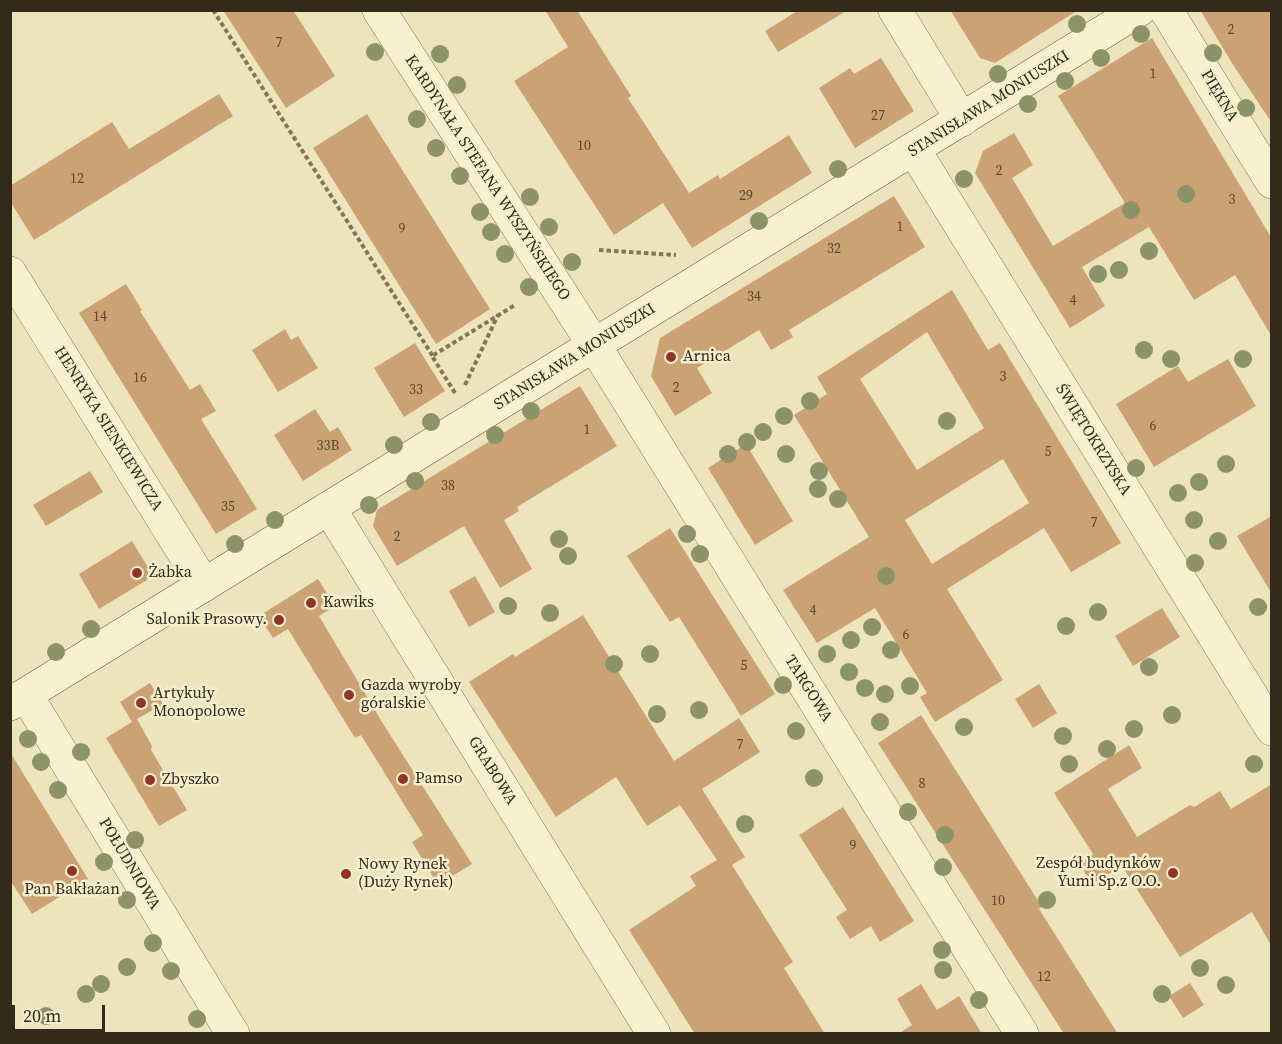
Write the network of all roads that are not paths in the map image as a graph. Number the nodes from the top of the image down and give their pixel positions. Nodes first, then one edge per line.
1 (379, 10) edge
2 (895, 10) edge
3 (1139, 10) edge
4 (1166, 10) edge
5 (962, 120) junction
6 (914, 150) junction
7 (1272, 182) edge
8 (10, 273) edge
9 (594, 345) junction
10 (329, 508) junction
11 (204, 585) junction
12 (18, 699) edge
13 (1272, 729) edge
14 (233, 1034) edge
15 (654, 1034) edge
16 (1022, 1034) edge

1 - 9 street, KARDYNAŁA STEFANA WYSZYŃSKIEGO
2 - 5 street
3 - 5 street, STANISŁAWA MONIUSZKI
4 - 7 street, PIĘKNA
5 - 6 street, STANISŁAWA MONIUSZKI
6 - 9 street, STANISŁAWA MONIUSZKI
6 - 13 street, ŚWIĘTOKRZYSKA
8 - 11 street, HENRYKA SIENKIEWICZA
9 - 10 street, STANISŁAWA MONIUSZKI
9 - 16 street, TARGOWA
10 - 11 street, STANISŁAWA MONIUSZKI
10 - 15 street, GRABOWA
11 - 12 street, STANISŁAWA MONIUSZKI
12 - 14 street, POŁUDNIOWA

